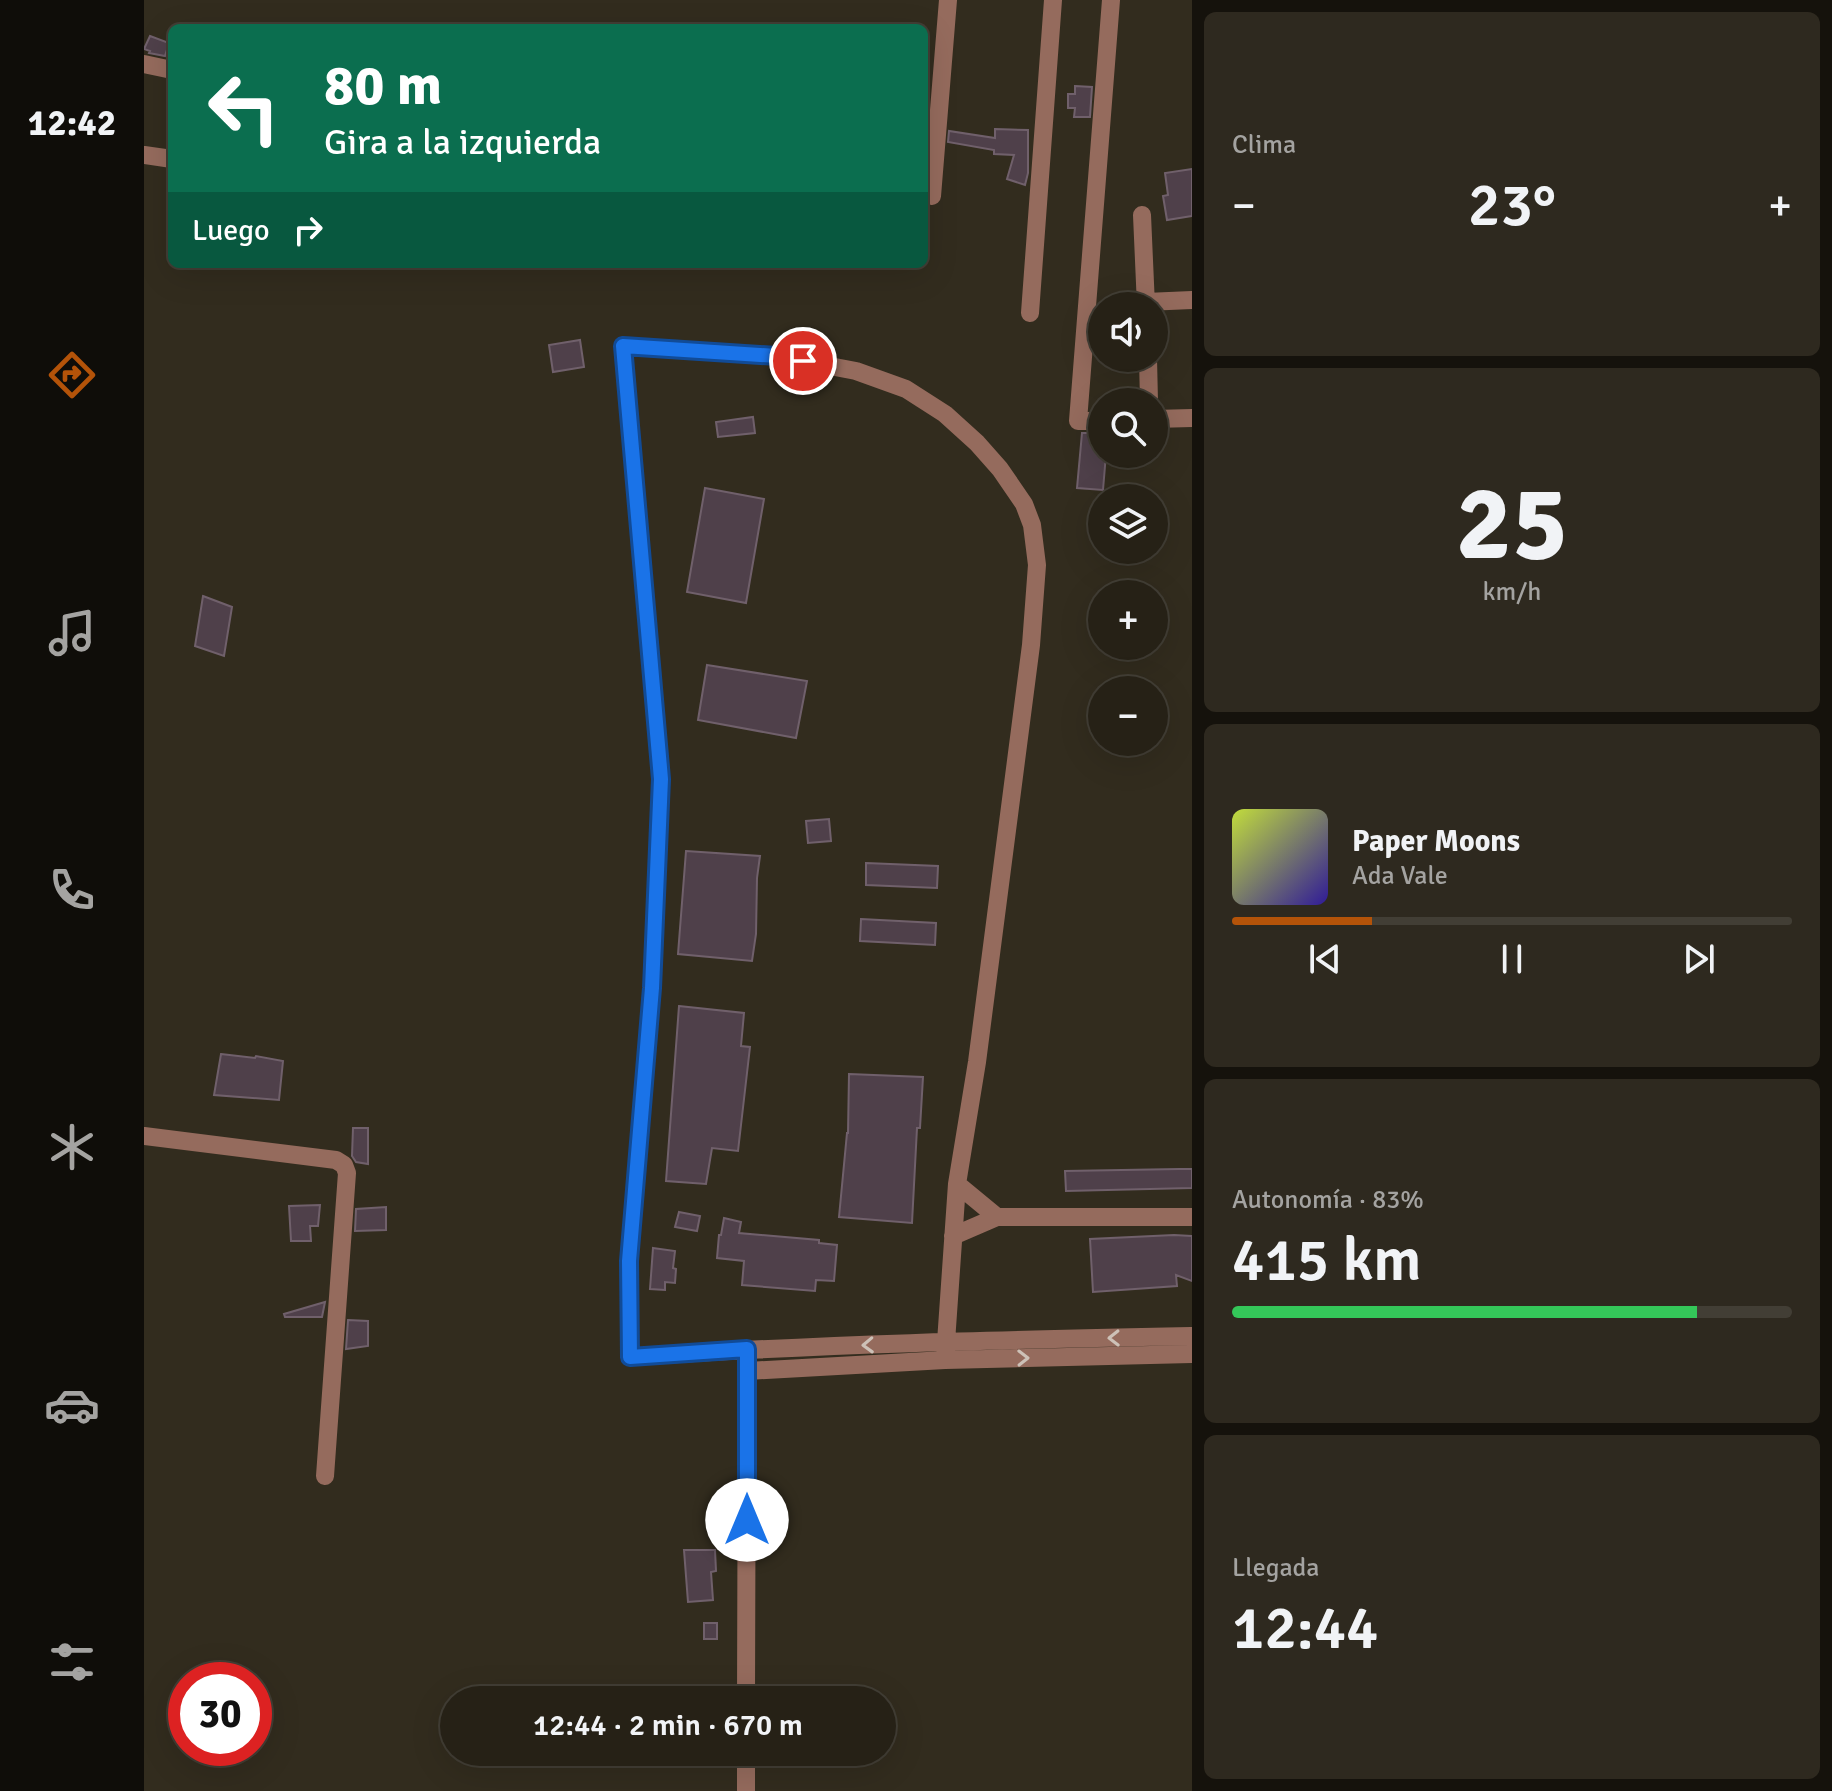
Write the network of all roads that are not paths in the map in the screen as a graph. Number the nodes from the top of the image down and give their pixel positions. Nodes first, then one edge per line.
1 (948, 0) edge
2 (1053, 0) edge
3 (1111, 0) edge
4 (144, 64) edge
5 (168, 69) edge
6 (144, 155) edge
7 (168, 158) edge
8 (932, 196) dead end
9 (1142, 215) dead end
10 (1145, 292) edge
11 (1192, 300) edge
12 (1168, 302) edge
13 (1030, 313) dead end
14 (1192, 418) edge
15 (1168, 419) edge
16 (1088, 421) edge
17 (144, 1136) edge
18 (957, 1184) junction
19 (997, 1217) junction
20 (1192, 1217) edge
21 (953, 1236) junction
22 (1192, 1336) edge
23 (747, 1349) junction
24 (945, 1351) junction
25 (1192, 1354) edge
26 (747, 1371) junction
27 (325, 1476) dead end
28 (746, 1686) edge
29 (746, 1766) edge
30 (746, 1791) edge

1 - 8 street
2 - 13 street
3 - 16 street
4 - 5 street
6 - 7 street
9 - 10 street
11 - 12 street
14 - 15 street
17 - 27 street
18 - 19 street
18 - 21 street
18 - 23 street
19 - 20 street
19 - 21 street
21 - 24 street
22 -> 24 street
24 -> 23 street
23 - 26 street
24 -> 25 street
24 - 26 street
26 - 28 street
29 - 30 street

